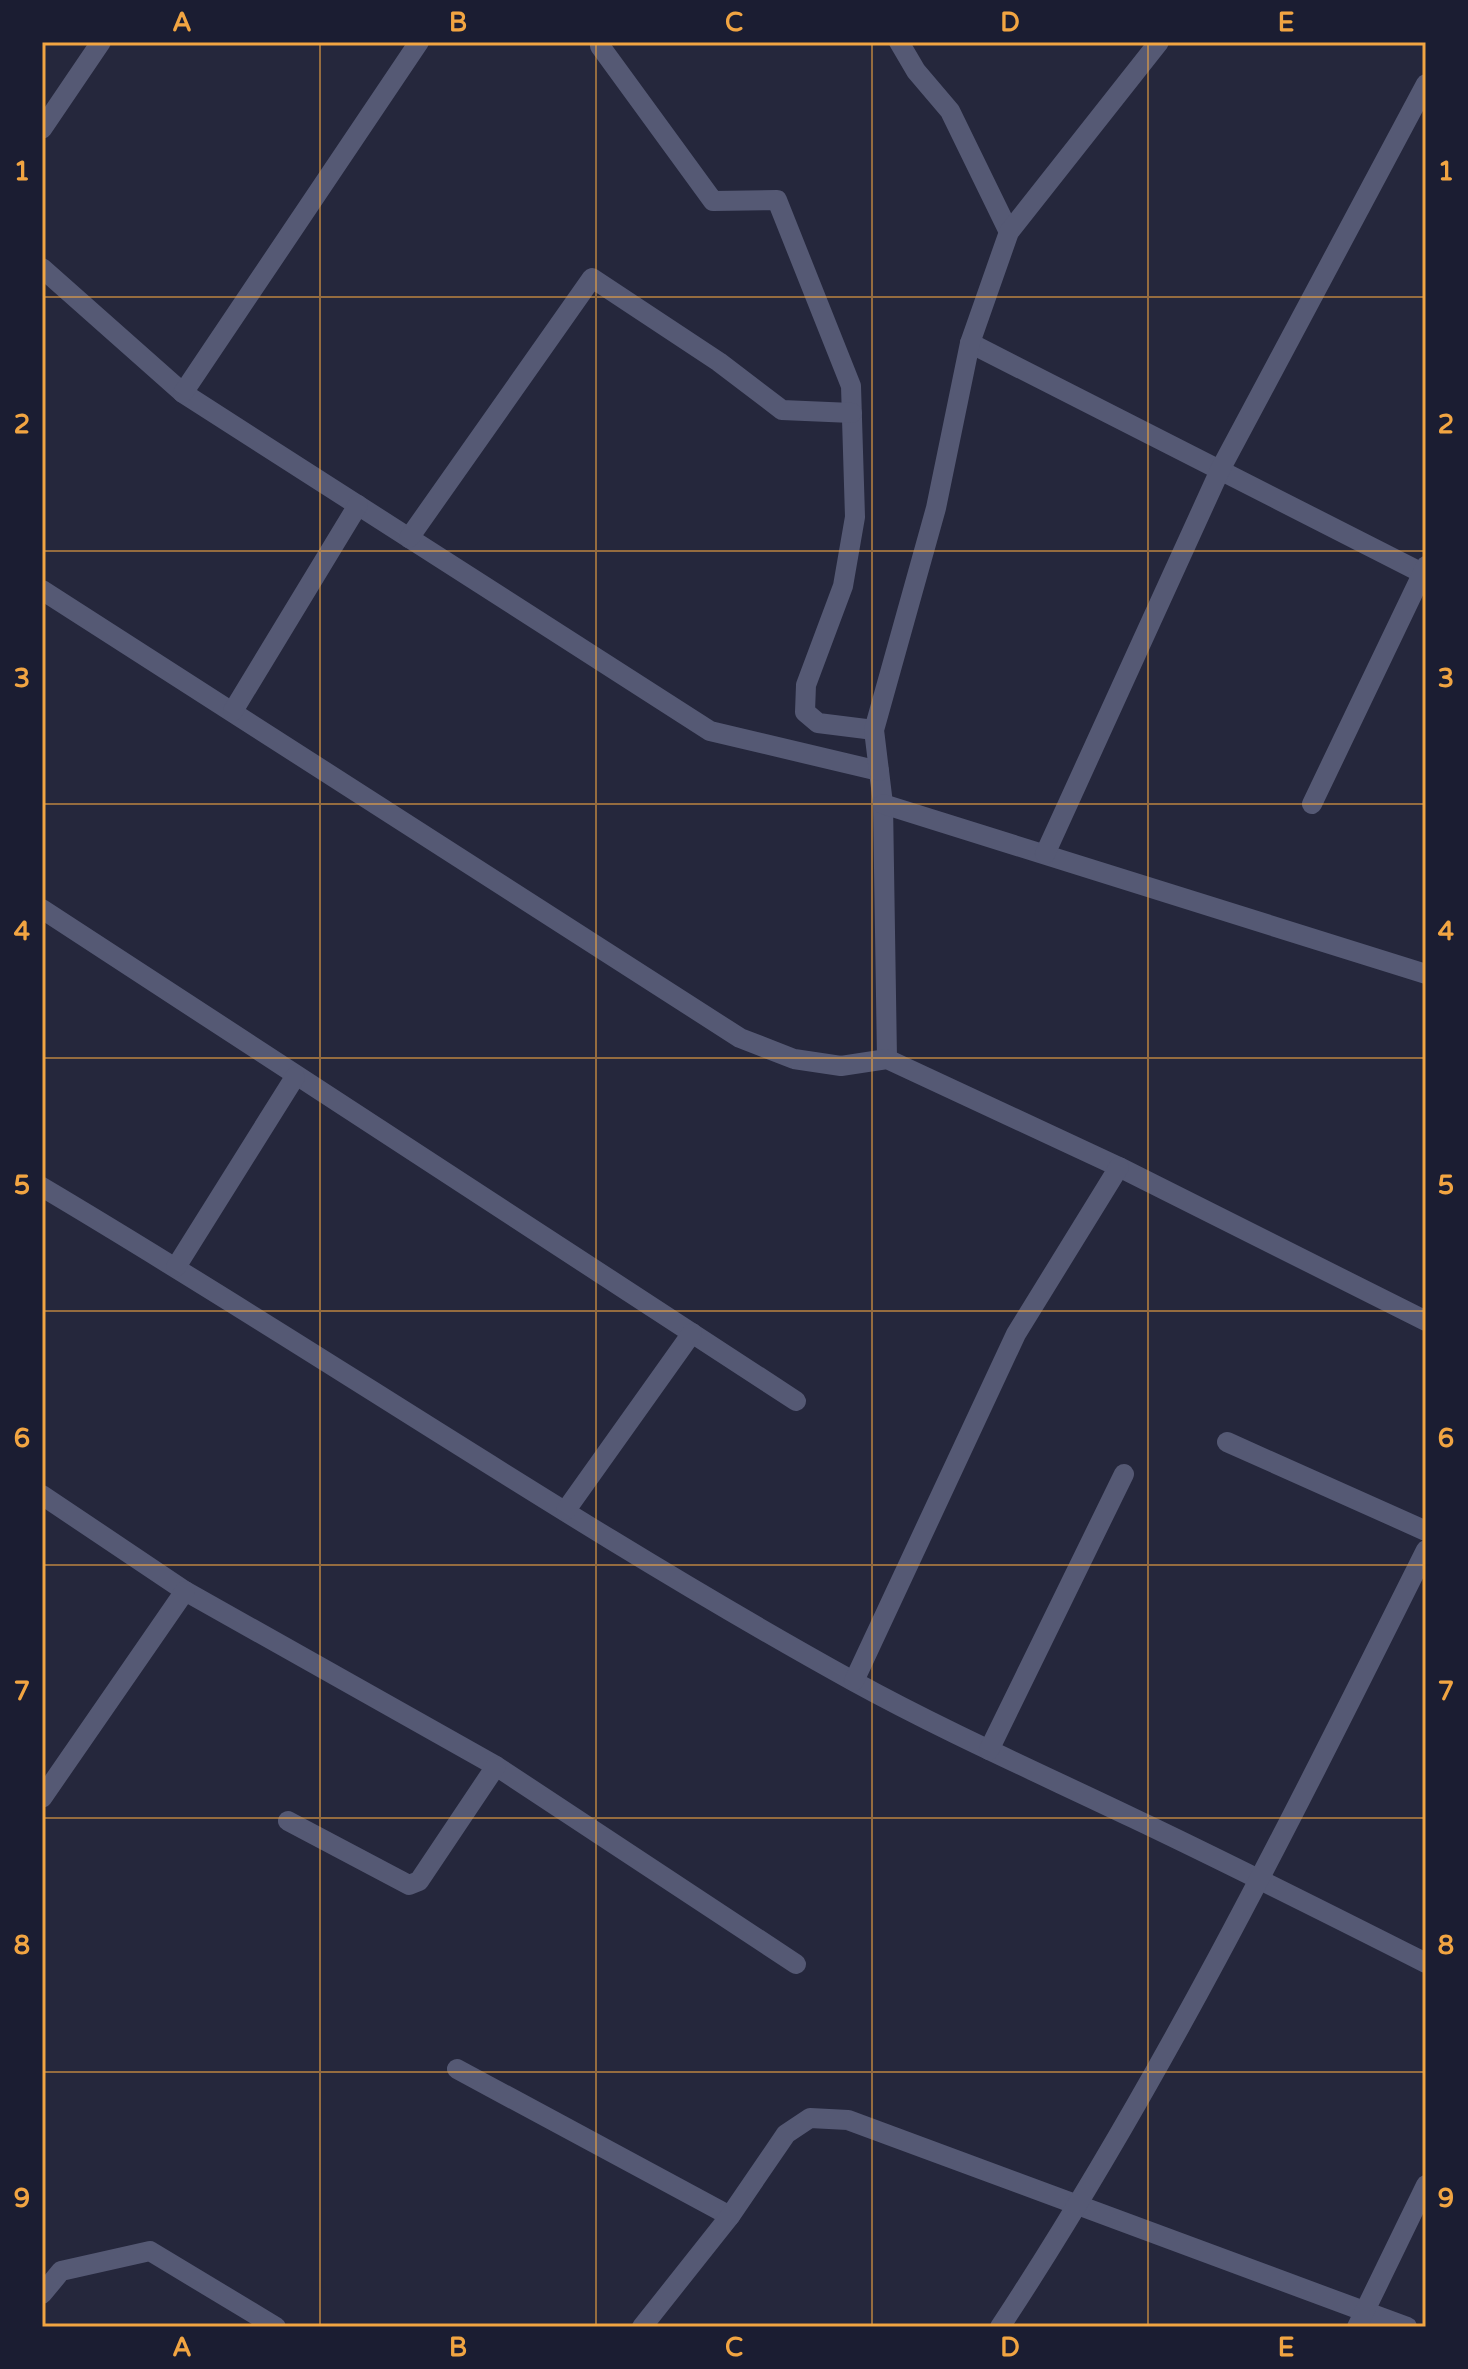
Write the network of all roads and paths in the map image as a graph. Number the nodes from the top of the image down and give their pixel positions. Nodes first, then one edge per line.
1 (101, 42) edge
2 (419, 42) edge
3 (899, 42) edge
4 (600, 46) dead end
5 (1149, 46) edge
6 (1426, 84) edge
7 (42, 129) edge
8 (1009, 232) junction
9 (42, 268) edge
10 (970, 343) junction
11 (183, 393) junction
12 (852, 413) junction
13 (1221, 468) junction
14 (358, 505) junction
15 (409, 538) junction
16 (1425, 572) edge
17 (42, 590) edge
18 (233, 711) junction
19 (874, 730) junction
20 (879, 771) junction
21 (883, 804) junction
22 (1312, 804) dead end
23 (1045, 854) junction
24 (42, 909) edge
25 (1426, 974) edge
26 (887, 1059) junction
27 (295, 1077) junction
28 (1119, 1167) junction
29 (42, 1187) edge
30 (176, 1267) junction
31 (1426, 1321) edge
32 (692, 1333) junction
33 (796, 1401) dead end
34 (1227, 1442) dead end
35 (1124, 1474) dead end
36 (42, 1495) edge
37 (566, 1510) junction
38 (1426, 1531) edge
39 (1426, 1550) edge
40 (185, 1591) junction
41 (854, 1681) junction
42 (989, 1750) junction
43 (496, 1766) junction
44 (42, 1798) edge
45 (288, 1821) dead end
46 (1260, 1878) junction
47 (1426, 1963) edge
48 (796, 1964) dead end
49 (457, 2069) dead end
50 (1426, 2185) edge
51 (1079, 2207) junction
52 (730, 2216) junction
53 (42, 2294) edge
54 (1361, 2320) edge
55 (276, 2327) edge
56 (642, 2327) edge
57 (1000, 2327) edge
58 (1407, 2327) edge

1 - 7 street
2 - 11 street
3 - 8 street
4 - 12 street
5 - 8 street
6 - 13 street
8 - 10 street
9 - 11 street
10 - 13 street
10 - 19 street
11 - 14 street
12 - 15 street
12 - 19 street
13 - 16 street
13 - 23 street
14 - 15 street
14 - 18 street
15 - 20 street
16 - 22 street
17 - 18 street
18 - 26 street
19 - 20 street
20 - 21 street
21 - 23 street
21 - 26 street
23 - 25 street
24 - 27 street
26 - 28 street
27 - 30 street
27 - 32 street
28 - 31 street
28 - 41 street
29 - 30 street
30 - 37 street
32 - 33 street
32 - 37 street
34 - 38 street
35 - 42 street
36 - 40 street
37 - 41 street
39 - 46 street
40 - 43 street
40 - 44 street
41 - 42 street
42 - 46 street
43 - 45 street
43 - 48 street
46 - 47 street
46 - 51 street
49 - 52 street
50 - 54 street
51 - 52 street
51 - 54 street
51 - 57 street
52 - 56 street
53 - 55 street
54 - 58 street

